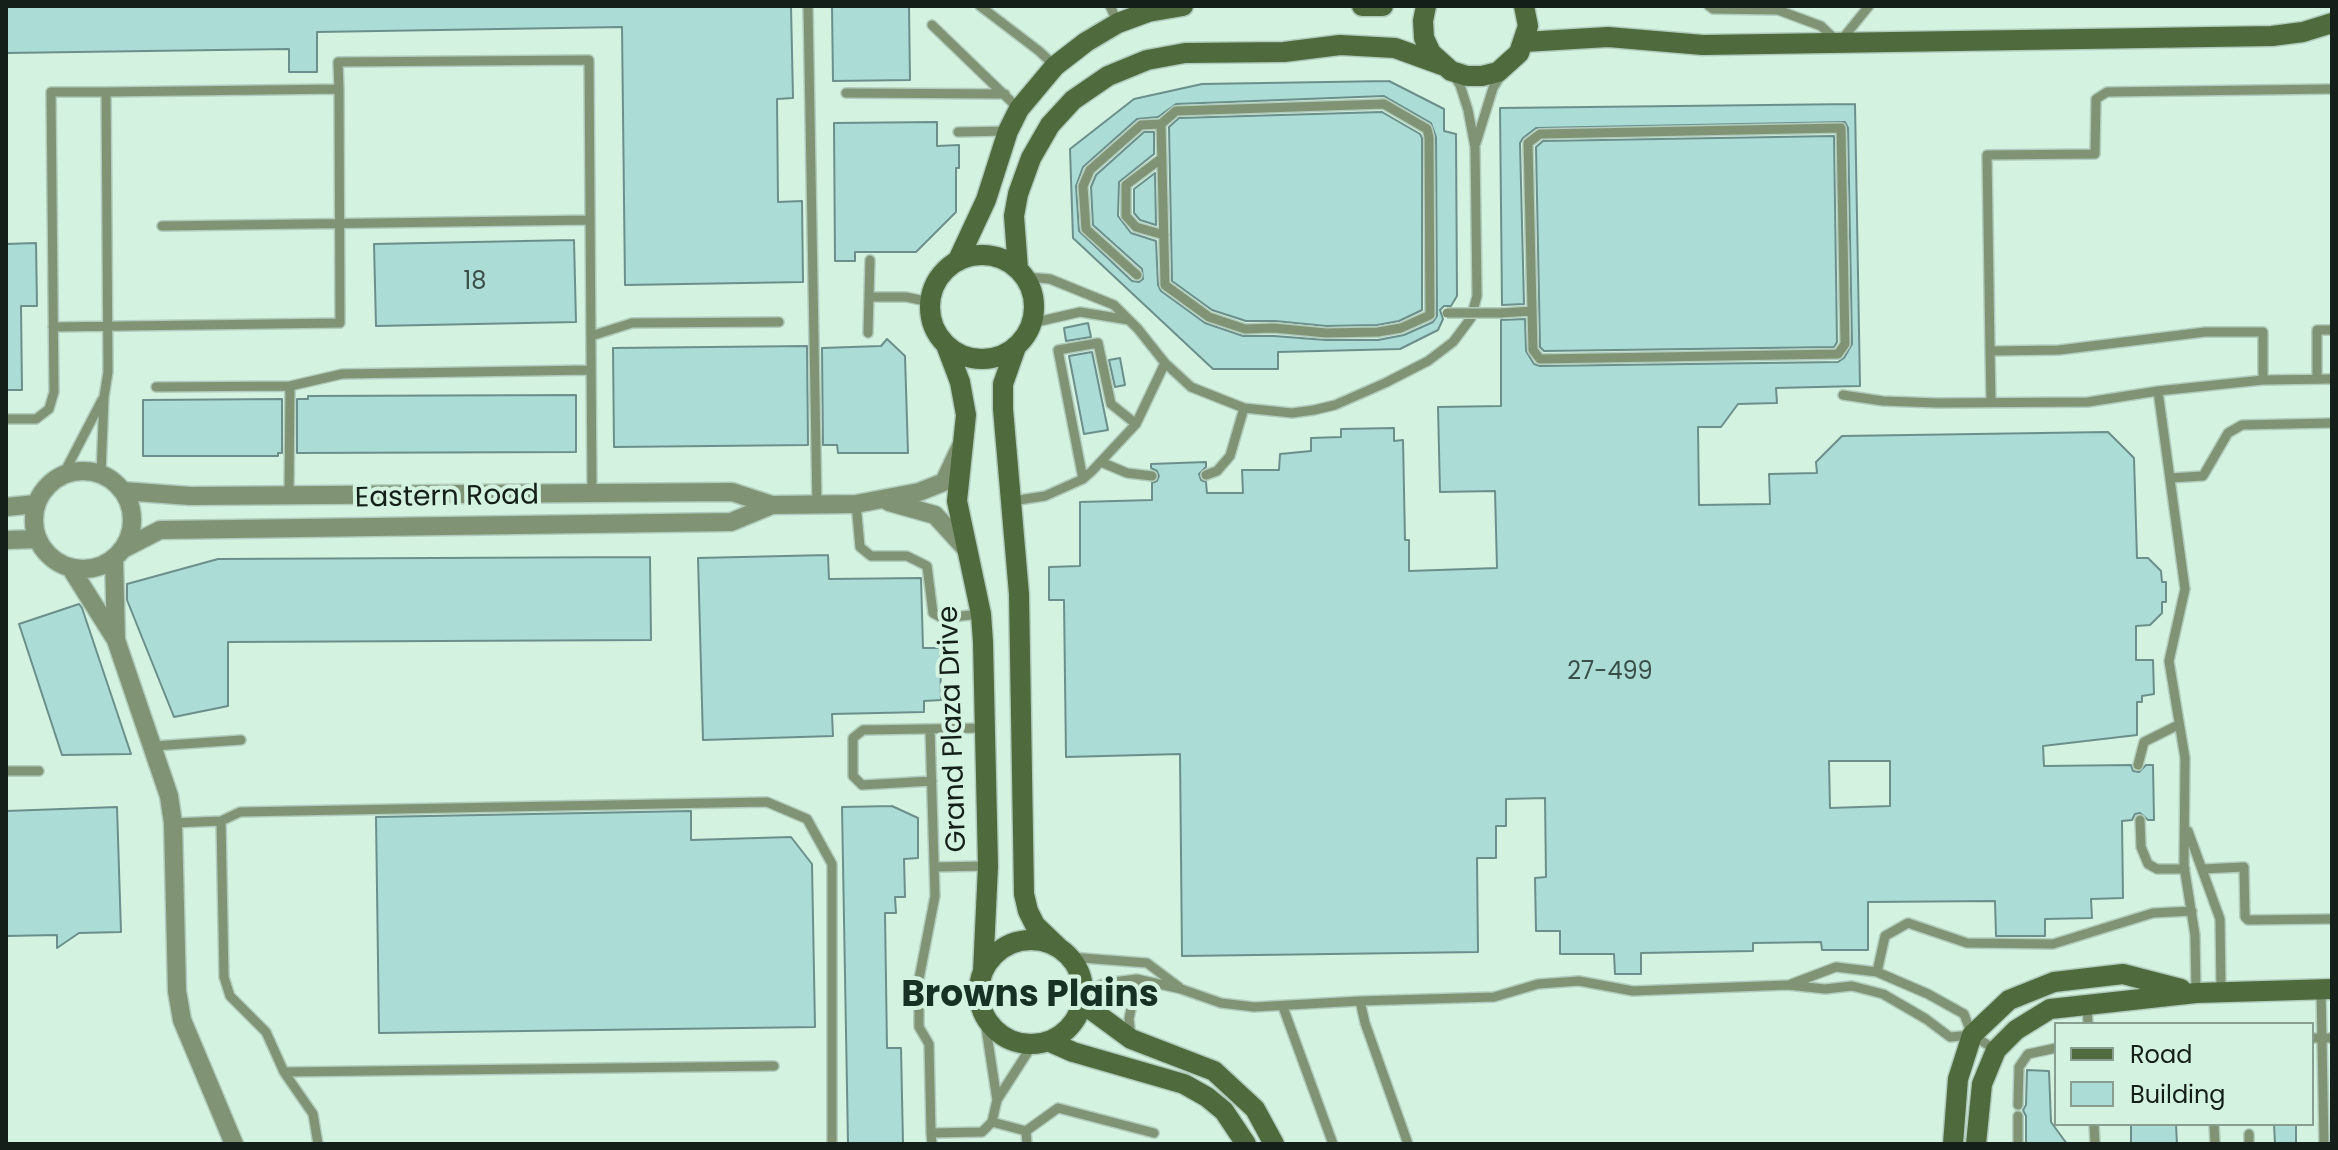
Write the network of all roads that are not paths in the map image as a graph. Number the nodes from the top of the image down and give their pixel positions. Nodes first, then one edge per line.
1 (808, 6) edge
2 (980, 6) edge
3 (1183, 6) edge
4 (1362, 6) edge
5 (1383, 6) edge
6 (1426, 6) edge
7 (1524, 6) edge
8 (1709, 6) edge
9 (1869, 6) edge
10 (1114, 15) edge
11 (2332, 23) edge
12 (932, 25) dead end
13 (1524, 42) junction
14 (1839, 43) junction
15 (1511, 62) junction
16 (1055, 66) junction
17 (1447, 68) junction
18 (339, 89) junction
19 (2332, 89) edge
20 (106, 92) junction
21 (846, 93) dead end
22 (1012, 102) junction
23 (1161, 124) junction
24 (1008, 131) junction
25 (958, 132) dead end
26 (1475, 147) junction
27 (1162, 158) junction
28 (590, 220) junction
29 (339, 224) junction
30 (162, 226) dead end
31 (1164, 235) junction
32 (870, 260) dead end
33 (958, 260) junction
34 (1022, 273) junction
35 (1137, 275) dead end
36 (869, 297) junction
37 (930, 302) junction
38 (1532, 311) junction
39 (1430, 315) junction
40 (1129, 320) junction
41 (779, 322) dead end
42 (1032, 323) junction
43 (108, 326) junction
44 (53, 327) junction
45 (2332, 330) edge
46 (868, 333) dead end
47 (591, 336) junction
48 (946, 345) junction
49 (1016, 347) junction
50 (1990, 351) junction
51 (1165, 363) junction
52 (591, 370) junction
53 (2317, 379) junction
54 (2332, 379) edge
55 (2263, 380) junction
56 (290, 386) junction
57 (156, 387) dead end
58 (2158, 391) junction
59 (1843, 395) dead end
60 (104, 397) junction
61 (1991, 402) junction
62 (1244, 408) junction
63 (6, 419) edge
64 (2332, 423) edge
65 (1136, 424) junction
66 (964, 439) junction
67 (1101, 462) junction
68 (101, 474) junction
69 (63, 475) junction
70 (1206, 475) dead end
71 (1152, 476) dead end
72 (2170, 478) junction
73 (1083, 479) junction
74 (123, 491) junction
75 (592, 493) junction
76 (289, 495) junction
77 (878, 500) junction
78 (1012, 501) junction
79 (36, 504) junction
80 (856, 504) junction
81 (772, 505) junction
82 (817, 505) junction
83 (6, 507) edge
84 (38, 539) junction
85 (6, 540) edge
86 (967, 550) junction
87 (119, 553) junction
88 (70, 567) junction
89 (981, 614) junction
90 (116, 640) junction
91 (2178, 725) junction
92 (985, 728) junction
93 (930, 730) junction
94 (241, 740) dead end
95 (154, 746) junction
96 (2138, 765) dead end
97 (6, 771) edge
98 (39, 771) dead end
99 (932, 781) junction
100 (2140, 820) dead end
101 (221, 821) junction
102 (173, 823) junction
103 (2186, 824) junction
104 (988, 866) junction
105 (934, 867) junction
106 (2185, 869) junction
107 (2202, 869) junction
108 (2192, 911) junction
109 (2332, 919) edge
110 (1065, 953) junction
111 (983, 972) junction
112 (1877, 972) junction
113 (1150, 982) junction
114 (1788, 985) junction
115 (1181, 989) junction
116 (2327, 989) edge
117 (2221, 991) junction
118 (2196, 993) junction
119 (1083, 998) junction
120 (1360, 1001) junction
121 (2087, 1003) junction
122 (1283, 1007) junction
123 (984, 1015) junction
124 (2088, 1022) edge
125 (1972, 1035) junction
126 (2322, 1038) edge
127 (1131, 1039) junction
128 (1041, 1042) junction
129 (2054, 1048) edge
130 (1996, 1050) junction
131 (2317, 1060) edge
132 (774, 1066) dead end
133 (284, 1072) junction
134 (997, 1100) junction
135 (222, 1119) junction
136 (1980, 1119) junction
137 (992, 1122) junction
138 (1026, 1131) junction
139 (1154, 1133) dead end
140 (932, 1139) edge
141 (226, 1144) edge
142 (234, 1144) edge
143 (318, 1144) edge
144 (832, 1144) edge
145 (1027, 1144) edge
146 (1246, 1144) edge
147 (1274, 1144) edge
148 (1333, 1144) edge
149 (1408, 1144) edge
150 (1953, 1144) edge
151 (1976, 1144) edge
152 (1990, 1144) edge
153 (2018, 1144) edge
154 (2324, 1144) edge

1 - 82 lane
2 - 16 lane
3 - 10 street
4 - 5 street
6 - 17 street
7 - 13 street
8 - 14 lane
9 - 14 lane
10 - 16 street
11 - 14 street
12 - 22 lane
13 - 14 street
13 - 15 street
15 - 17 street
15 - 26 lane
16 - 22 street
17 - 26 lane
17 - 34 street
18 - 20 lane
18 - 28 lane
18 - 29 lane
19 - 50 lane
20 - 43 lane
20 - 44 lane
21 - 22 lane
22 - 24 street
23 - 27 lane
23 - 35 lane
23 - 39 lane
24 - 25 lane
24 - 33 street
26 - 62 lane
27 - 31 lane
27 - 31 lane
28 - 29 lane
28 - 47 lane
29 - 30 lane
29 - 43 lane
31 - 39 lane
32 - 36 lane
33 - 34 street
33 - 37 street
34 - 40 lane
34 - 42 street
36 - 37 lane
36 - 46 lane
37 - 48 street
38 - 38 lane
38 - 39 lane, bridge
40 - 42 lane
40 - 51 lane
41 - 47 lane
42 - 49 street
43 - 44 lane
43 - 60 lane
44 - 63 lane
45 - 53 lane
47 - 52 lane
48 - 49 street
48 - 66 street, Grand Plaza Drive
49 - 78 street
50 - 55 lane
50 - 61 lane
51 - 62 lane
51 - 65 lane
52 - 56 lane
52 - 75 lane
53 - 54 lane
53 - 55 lane
55 - 58 lane
56 - 57 lane
56 - 76 lane
58 - 61 lane
58 - 72 lane
59 - 61 lane
60 - 68 lane
60 - 69 lane
62 - 70 lane
64 - 72 lane
65 - 67 lane
65 - 73 lane
66 - 77 street, Eastern Road
66 - 86 street, Grand Plaza Drive
67 - 71 lane
67 - 73 lane
68 - 69 street
68 - 74 street
69 - 79 street
72 - 91 lane
73 - 78 lane
74 - 76 street, Eastern Road
74 - 87 street
75 - 76 street, Eastern Road
75 - 81 street, Eastern Road
77 - 80 street, Eastern Road
77 - 86 street, Eastern Road
78 - 110 street
79 - 83 street
79 - 84 street
80 - 82 street, Eastern Road
80 - 89 lane
81 - 82 street, Eastern Road
81 - 87 street, Eastern Road
84 - 85 street
84 - 88 street
86 - 89 street, Grand Plaza Drive
87 - 88 street
87 - 90 street
88 - 90 street
89 - 92 street, Grand Plaza Drive
90 - 95 street
91 - 96 lane
91 - 103 lane
92 - 93 lane
92 - 104 street, Grand Plaza Drive
93 - 99 lane
93 - 99 lane
94 - 95 lane
95 - 102 street
97 - 98 lane
99 - 105 lane
100 - 106 lane
101 - 102 lane
101 - 133 lane
101 - 144 lane
102 - 135 street
103 - 106 lane
103 - 107 lane
104 - 105 lane
104 - 111 street, Grand Plaza Drive
105 - 140 lane
106 - 108 lane
107 - 109 lane
107 - 117 lane
108 - 112 lane
108 - 118 lane
110 - 111 street
110 - 115 lane
110 - 119 street
111 - 123 street
112 - 114 lane
112 - 125 lane
113 - 115 lane
113 - 119 lane
113 - 127 lane
114 - 120 lane
114 - 125 lane
115 - 122 lane
116 - 117 street
116 - 126 lane
117 - 118 street
118 - 121 street
118 - 125 street
119 - 127 street
119 - 128 street
120 - 122 lane
120 - 149 lane
121 - 124 lane
121 - 130 street
122 - 148 lane
123 - 128 street
123 - 134 lane
125 - 130 lane
125 - 150 street
126 - 131 lane
127 - 147 street
128 - 134 lane
128 - 146 street
129 - 153 lane
130 - 136 street
131 - 154 lane
132 - 133 lane
133 - 143 lane
134 - 137 lane
135 - 141 street
135 - 142 street
136 - 151 street
136 - 152 street
137 - 138 lane
137 - 140 lane
138 - 139 lane
138 - 145 lane

